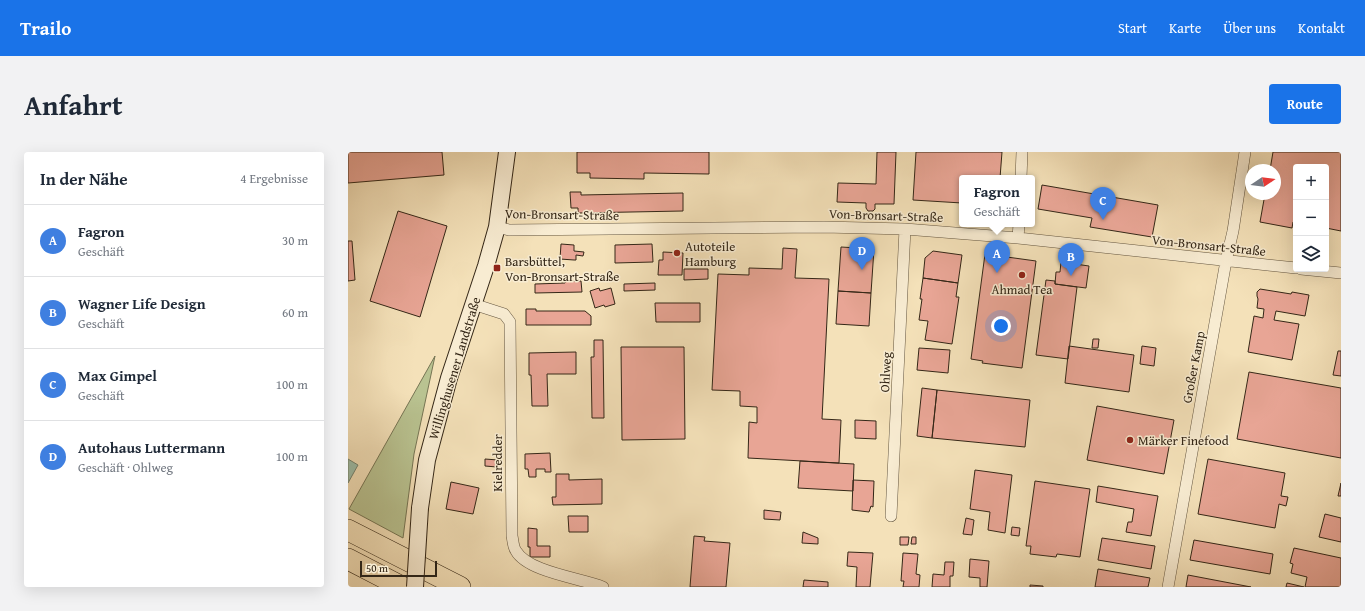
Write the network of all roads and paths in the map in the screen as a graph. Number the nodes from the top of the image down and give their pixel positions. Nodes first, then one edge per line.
1 (507, 152) edge
2 (1022, 152) edge
3 (1245, 152) edge
4 (1021, 175) edge
5 (497, 227) junction
6 (1019, 227) edge
7 (905, 229) junction
8 (1018, 238) junction
9 (1226, 260) junction
10 (1293, 268) edge
11 (1329, 272) edge
12 (1341, 273) edge
13 (473, 304) junction
14 (891, 516) dead end
15 (348, 530) edge
16 (348, 559) edge
17 (402, 587) edge
18 (415, 587) edge
19 (460, 587) edge
20 (603, 587) edge
21 (1168, 587) edge

1 - 5 main road, Willinghusener Landstraße
2 - 4 street
3 - 9 street, Großer Kamp
5 - 7 street, Von-Bronsart-Straße
5 - 13 main road, Willinghusener Landstraße
6 - 8 street
7 - 8 street, Von-Bronsart-Straße
7 - 14 street, Ohlweg
8 - 9 street, Von-Bronsart-Straße
9 - 10 street, Von-Bronsart-Straße
9 - 21 street, Großer Kamp
11 - 12 street
13 - 18 main road, Willinghusener Landstraße, bridge
13 - 20 street, Kielredder
15 - 19 highway
16 - 17 highway

